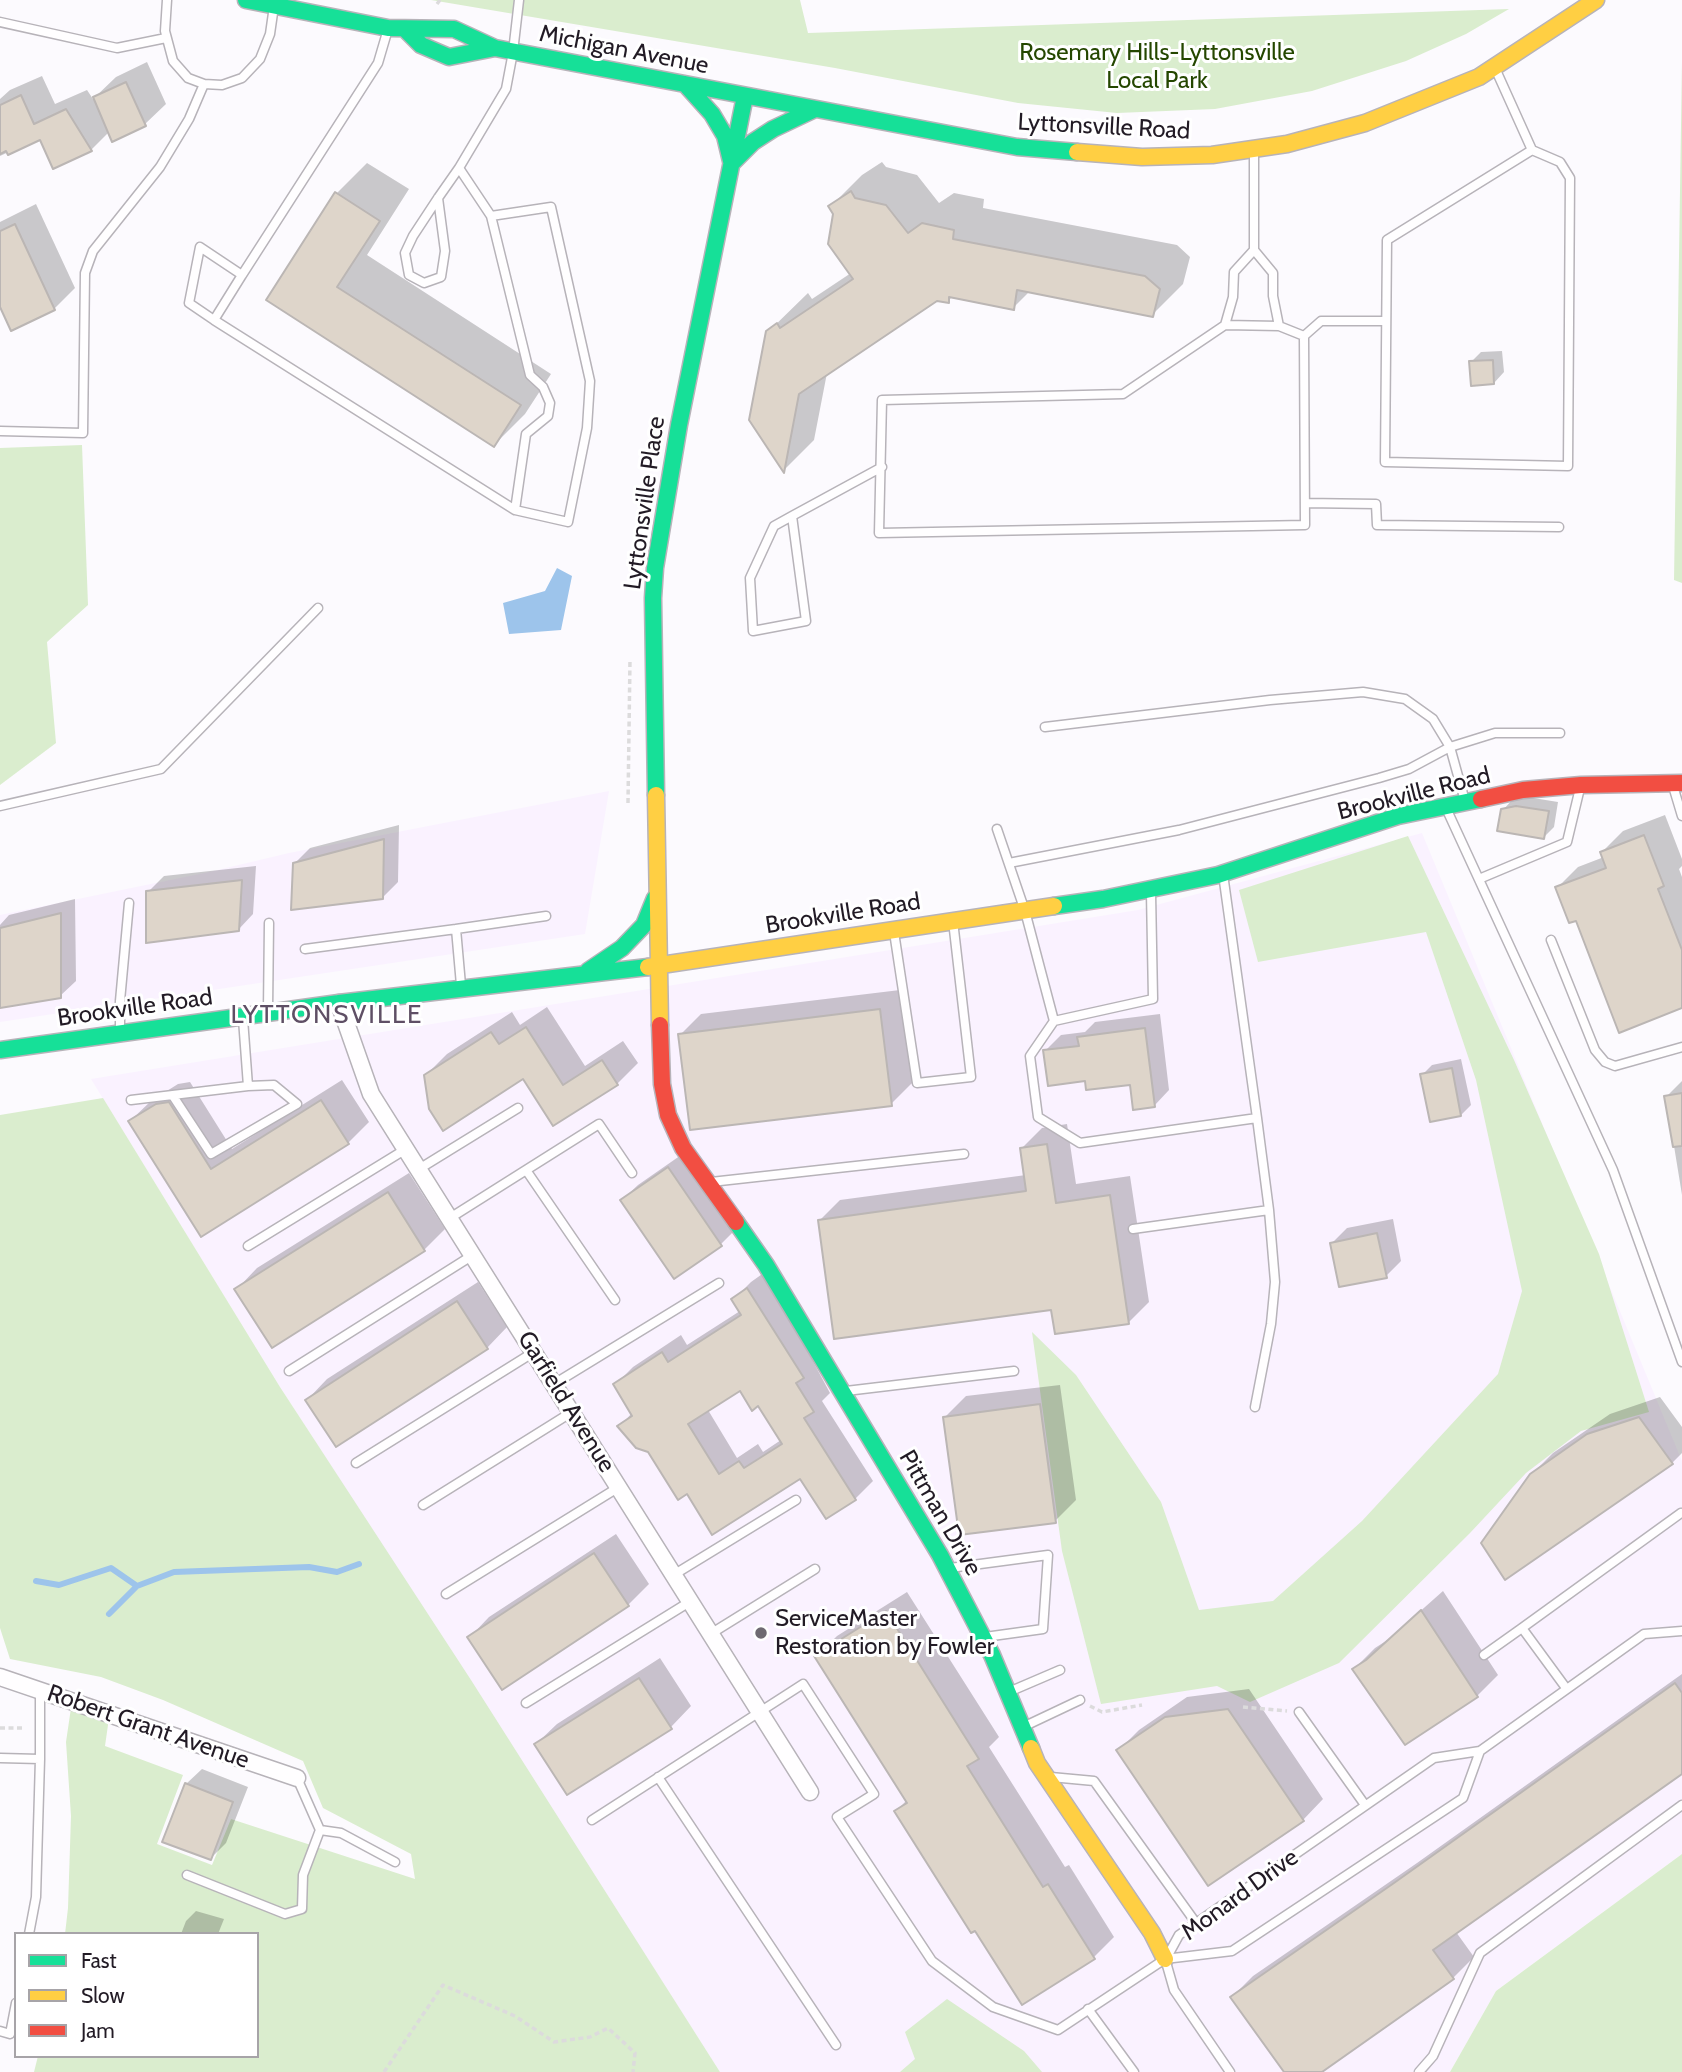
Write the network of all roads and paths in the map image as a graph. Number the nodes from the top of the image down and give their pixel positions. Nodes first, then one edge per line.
1 (167, 0) edge
2 (246, 0) edge
3 (519, 0) edge
4 (1596, 0) edge
5 (274, 3) edge
6 (0, 22) edge
7 (388, 29) junction
8 (405, 29) junction
9 (166, 38) junction
10 (495, 48) junction
11 (513, 52) junction
12 (1495, 68) junction
13 (204, 84) junction
14 (685, 84) junction
15 (746, 96) junction
16 (815, 109) junction
17 (1254, 149) junction
18 (1532, 150) junction
19 (732, 163) junction
20 (459, 168) junction
21 (439, 198) junction
22 (491, 216) junction
23 (1254, 250) junction
24 (242, 275) junction
25 (214, 320) junction
26 (1385, 321) junction
27 (1225, 325) junction
28 (1279, 326) junction
29 (1304, 336) junction
30 (0, 431) edge
31 (882, 467) junction
32 (1305, 503) junction
33 (515, 510) junction
34 (792, 516) junction
35 (1559, 527) dead end
36 (318, 608) dead end
37 (629, 673) dead end
38 (1045, 727) dead end
39 (1560, 733) dead end
40 (1450, 747) junction
41 (1677, 783) edge
42 (1581, 785) junction
43 (628, 803) dead end
44 (1466, 804) junction
45 (0, 806) edge
46 (1446, 807) junction
47 (1682, 816) edge
48 (997, 829) dead end
49 (1009, 863) junction
50 (1223, 874) junction
51 (1479, 879) junction
52 (1151, 890) junction
53 (657, 892) junction
54 (129, 903) dead end
55 (1025, 911) junction
56 (545, 916) dead end
57 (953, 921) junction
58 (269, 923) dead end
59 (456, 929) junction
60 (893, 929) junction
61 (1551, 940) dead end
62 (305, 949) dead end
63 (658, 966) junction
64 (583, 974) junction
65 (461, 988) junction
66 (339, 1003) junction
67 (268, 1013) junction
68 (243, 1016) junction
69 (1054, 1021) junction
70 (120, 1034) junction
71 (1682, 1046) edge
72 (0, 1050) edge
73 (248, 1086) junction
74 (173, 1096) junction
75 (131, 1100) dead end
76 (518, 1108) dead end
77 (1257, 1118) junction
78 (406, 1149) junction
79 (964, 1154) dead end
80 (419, 1169) junction
81 (526, 1170) junction
82 (632, 1173) dead end
83 (708, 1182) junction
84 (1269, 1210) junction
85 (450, 1218) junction
86 (1133, 1229) dead end
87 (248, 1246) dead end
88 (473, 1255) junction
89 (719, 1283) dead end
90 (615, 1300) dead end
91 (534, 1352) junction
92 (1682, 1362) edge
93 (289, 1371) dead end
94 (1014, 1371) dead end
95 (554, 1384) junction
96 (843, 1391) junction
97 (1255, 1408) dead end
98 (572, 1412) junction
99 (356, 1463) dead end
100 (619, 1486) junction
101 (796, 1500) dead end
102 (423, 1506) dead end
103 (1681, 1513) edge
104 (815, 1569) dead end
105 (947, 1569) junction
106 (675, 1574) junction
107 (446, 1594) dead end
108 (691, 1601) junction
109 (1522, 1628) junction
110 (1682, 1631) edge
111 (712, 1633) junction
112 (983, 1638) junction
113 (1484, 1655) dead end
114 (1060, 1670) dead end
115 (0, 1677) edge
116 (1566, 1688) junction
117 (40, 1690) junction
118 (1008, 1692) junction
119 (1080, 1700) joint
120 (526, 1703) dead end
121 (1142, 1705) dead end
122 (1243, 1707) dead end
123 (760, 1710) junction
124 (1299, 1712) joint
125 (1022, 1727) junction
126 (0, 1728) edge
127 (23, 1728) dead end
128 (1480, 1751) junction
129 (0, 1759) edge
130 (40, 1759) junction
131 (1046, 1776) junction
132 (297, 1777) joint
133 (658, 1777) junction
134 (810, 1792) dead end
135 (1366, 1805) junction
136 (1682, 1805) edge
137 (592, 1820) dead end
138 (320, 1830) junction
139 (395, 1862) dead end
140 (187, 1875) dead end
141 (1196, 1923) junction
142 (29, 1932) edge
143 (1166, 1959) junction
144 (1088, 2010) junction
145 (14, 2013) edge
146 (0, 2031) edge
147 (836, 2045) dead end
148 (384, 2072) edge
149 (633, 2072) edge
150 (1134, 2072) edge
151 (1230, 2072) edge
152 (1419, 2072) edge

1 - 9 lane
2 - 5 street, Michigan Avenue
3 - 11 lane
4 - 12 street, Lyttonsville Road
5 - 7 street, Michigan Avenue
5 - 13 lane
6 - 9 lane
7 - 8 street, Michigan Avenue
7 - 24 lane
8 - 10 street, Michigan Avenue
8 - 10 street, Michigan Avenue
9 - 13 lane
10 - 11 street, Michigan Avenue
11 - 14 street, Michigan Avenue
11 - 20 lane
12 - 17 street, Lyttonsville Road
12 - 18 lane
13 - 30 lane
14 - 15 street, Michigan Avenue
14 - 19 street
15 - 16 street, Lyttonsville Road
15 - 19 street, Lyttonsville Place
16 - 17 street, Lyttonsville Road
16 - 19 street
17 - 23 lane
18 - 26 lane
18 - 26 lane
19 - 53 street, Lyttonsville Place
20 - 21 lane
20 - 22 lane
21 - 21 lane
22 - 33 lane
22 - 33 lane
23 - 27 lane
23 - 28 lane
24 - 25 lane
24 - 25 lane
25 - 33 lane
26 - 29 lane
27 - 28 lane
27 - 31 lane
28 - 29 lane
29 - 32 lane
31 - 32 lane
31 - 34 lane
32 - 35 lane
34 - 34 lane
36 - 45 lane
37 - 43 path
38 - 40 lane
39 - 40 lane
40 - 44 lane
40 - 49 lane
41 - 42 street, Brookville Road
41 - 47 lane
42 - 44 street, Brookville Road
42 - 51 lane
44 - 46 street, Brookville Road
46 - 50 street, Brookville Road
46 - 51 lane
48 - 49 lane
49 - 55 lane
50 - 52 street, Brookville Road
50 - 77 lane
51 - 92 lane
52 - 55 street, Brookville Road
52 - 69 lane
53 - 63 street, Lyttonsville Place
53 - 64 street
54 - 70 lane
55 - 57 street, Brookville Road
55 - 69 lane
56 - 59 lane
57 - 60 street, Brookville Road
57 - 60 lane
58 - 67 lane
59 - 62 lane
59 - 65 lane
60 - 63 street, Brookville Road
61 - 71 lane
63 - 64 street, Brookville Road
63 - 83 street, Pittman Drive
64 - 65 street, Brookville Road
65 - 66 street, Brookville Road
66 - 67 street, Brookville Road
66 - 78 street, Garfield Avenue
67 - 68 street, Brookville Road
68 - 70 street, Brookville Road
68 - 73 lane
69 - 77 lane
70 - 72 street, Brookville Road
73 - 74 lane
73 - 74 lane
74 - 75 lane
76 - 80 lane
77 - 84 lane
78 - 80 street, Garfield Avenue
78 - 87 lane
79 - 83 lane
80 - 85 street, Garfield Avenue
81 - 82 lane
81 - 85 lane
81 - 90 lane
83 - 96 street, Pittman Drive
84 - 86 lane
84 - 97 lane
85 - 88 street, Garfield Avenue
88 - 91 street, Garfield Avenue
88 - 93 lane
89 - 95 lane
91 - 95 street, Garfield Avenue
91 - 99 lane
94 - 96 lane
95 - 98 street, Garfield Avenue
96 - 105 street, Pittman Drive
98 - 100 street, Garfield Avenue
98 - 102 lane
100 - 106 street, Garfield Avenue
100 - 107 lane
101 - 106 lane
103 - 109 lane
104 - 111 lane
105 - 112 street, Pittman Drive
105 - 112 lane
106 - 108 street, Garfield Avenue
108 - 111 street, Garfield Avenue
108 - 120 lane
109 - 113 lane
109 - 116 lane
110 - 116 lane, Monard Drive
111 - 123 street, Garfield Avenue
112 - 118 street, Pittman Drive
114 - 118 lane
115 - 117 street, Robert Grant Avenue
116 - 128 lane, Monard Drive
117 - 130 lane
117 - 132 street, Robert Grant Avenue
118 - 125 street, Pittman Drive
119 - 121 path
119 - 125 lane
122 - 124 path
123 - 133 lane
123 - 134 street, Garfield Avenue
123 - 144 lane
124 - 135 lane
125 - 131 street, Pittman Drive
126 - 127 path
128 - 135 lane, Monard Drive
128 - 143 lane, Monard Drive
129 - 130 lane
130 - 142 lane
131 - 141 lane
131 - 143 street, Pittman Drive
132 - 138 lane
133 - 137 lane
133 - 147 lane
135 - 141 lane, Monard Drive
136 - 152 lane
138 - 139 lane
138 - 140 lane
141 - 143 lane, Monard Drive
143 - 144 lane
143 - 151 lane, Pittman Drive
144 - 150 lane
145 - 146 lane
148 - 149 path

